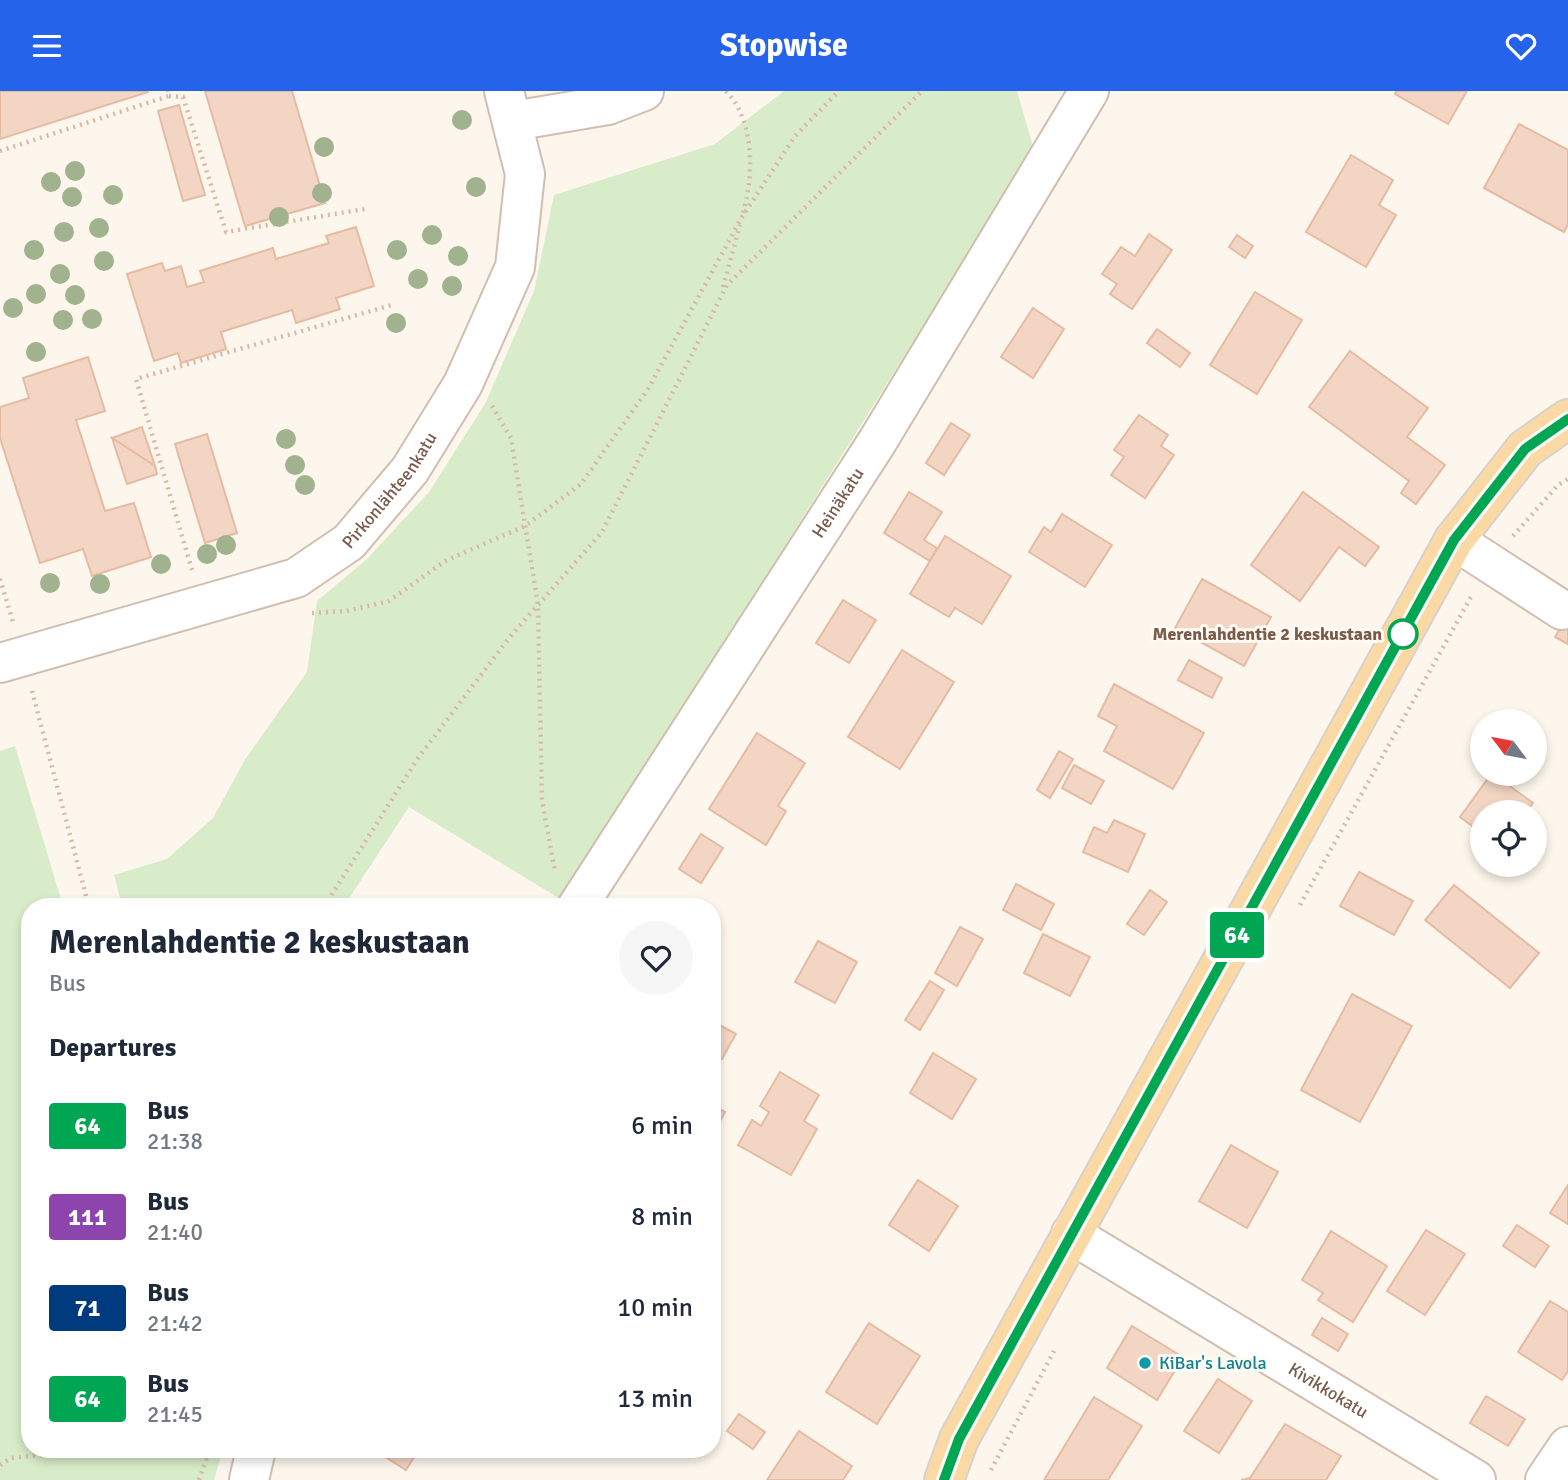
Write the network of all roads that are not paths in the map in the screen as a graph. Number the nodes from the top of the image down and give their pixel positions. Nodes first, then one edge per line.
1 (643, 91) edge
2 (1089, 91) edge
3 (606, 98) edge
4 (508, 106) edge
5 (1568, 419) edge
6 (1454, 540) junction
7 (1562, 610) dead end
8 (11, 660) edge
9 (567, 893) edge
10 (1071, 1234) junction
11 (1568, 1446) edge
12 (254, 1458) edge
13 (249, 1480) edge
14 (944, 1480) edge
15 (1476, 1480) edge
16 (1545, 1480) edge

1 - 3 street
2 - 9 street, Heinäkatu
3 - 4 street
4 - 8 street, Pirkonlähteenkatu
5 - 6 main road
6 - 7 street
6 - 10 main road
10 - 14 main road
10 - 15 street, Kivikkokatu
11 - 16 street
12 - 13 street

